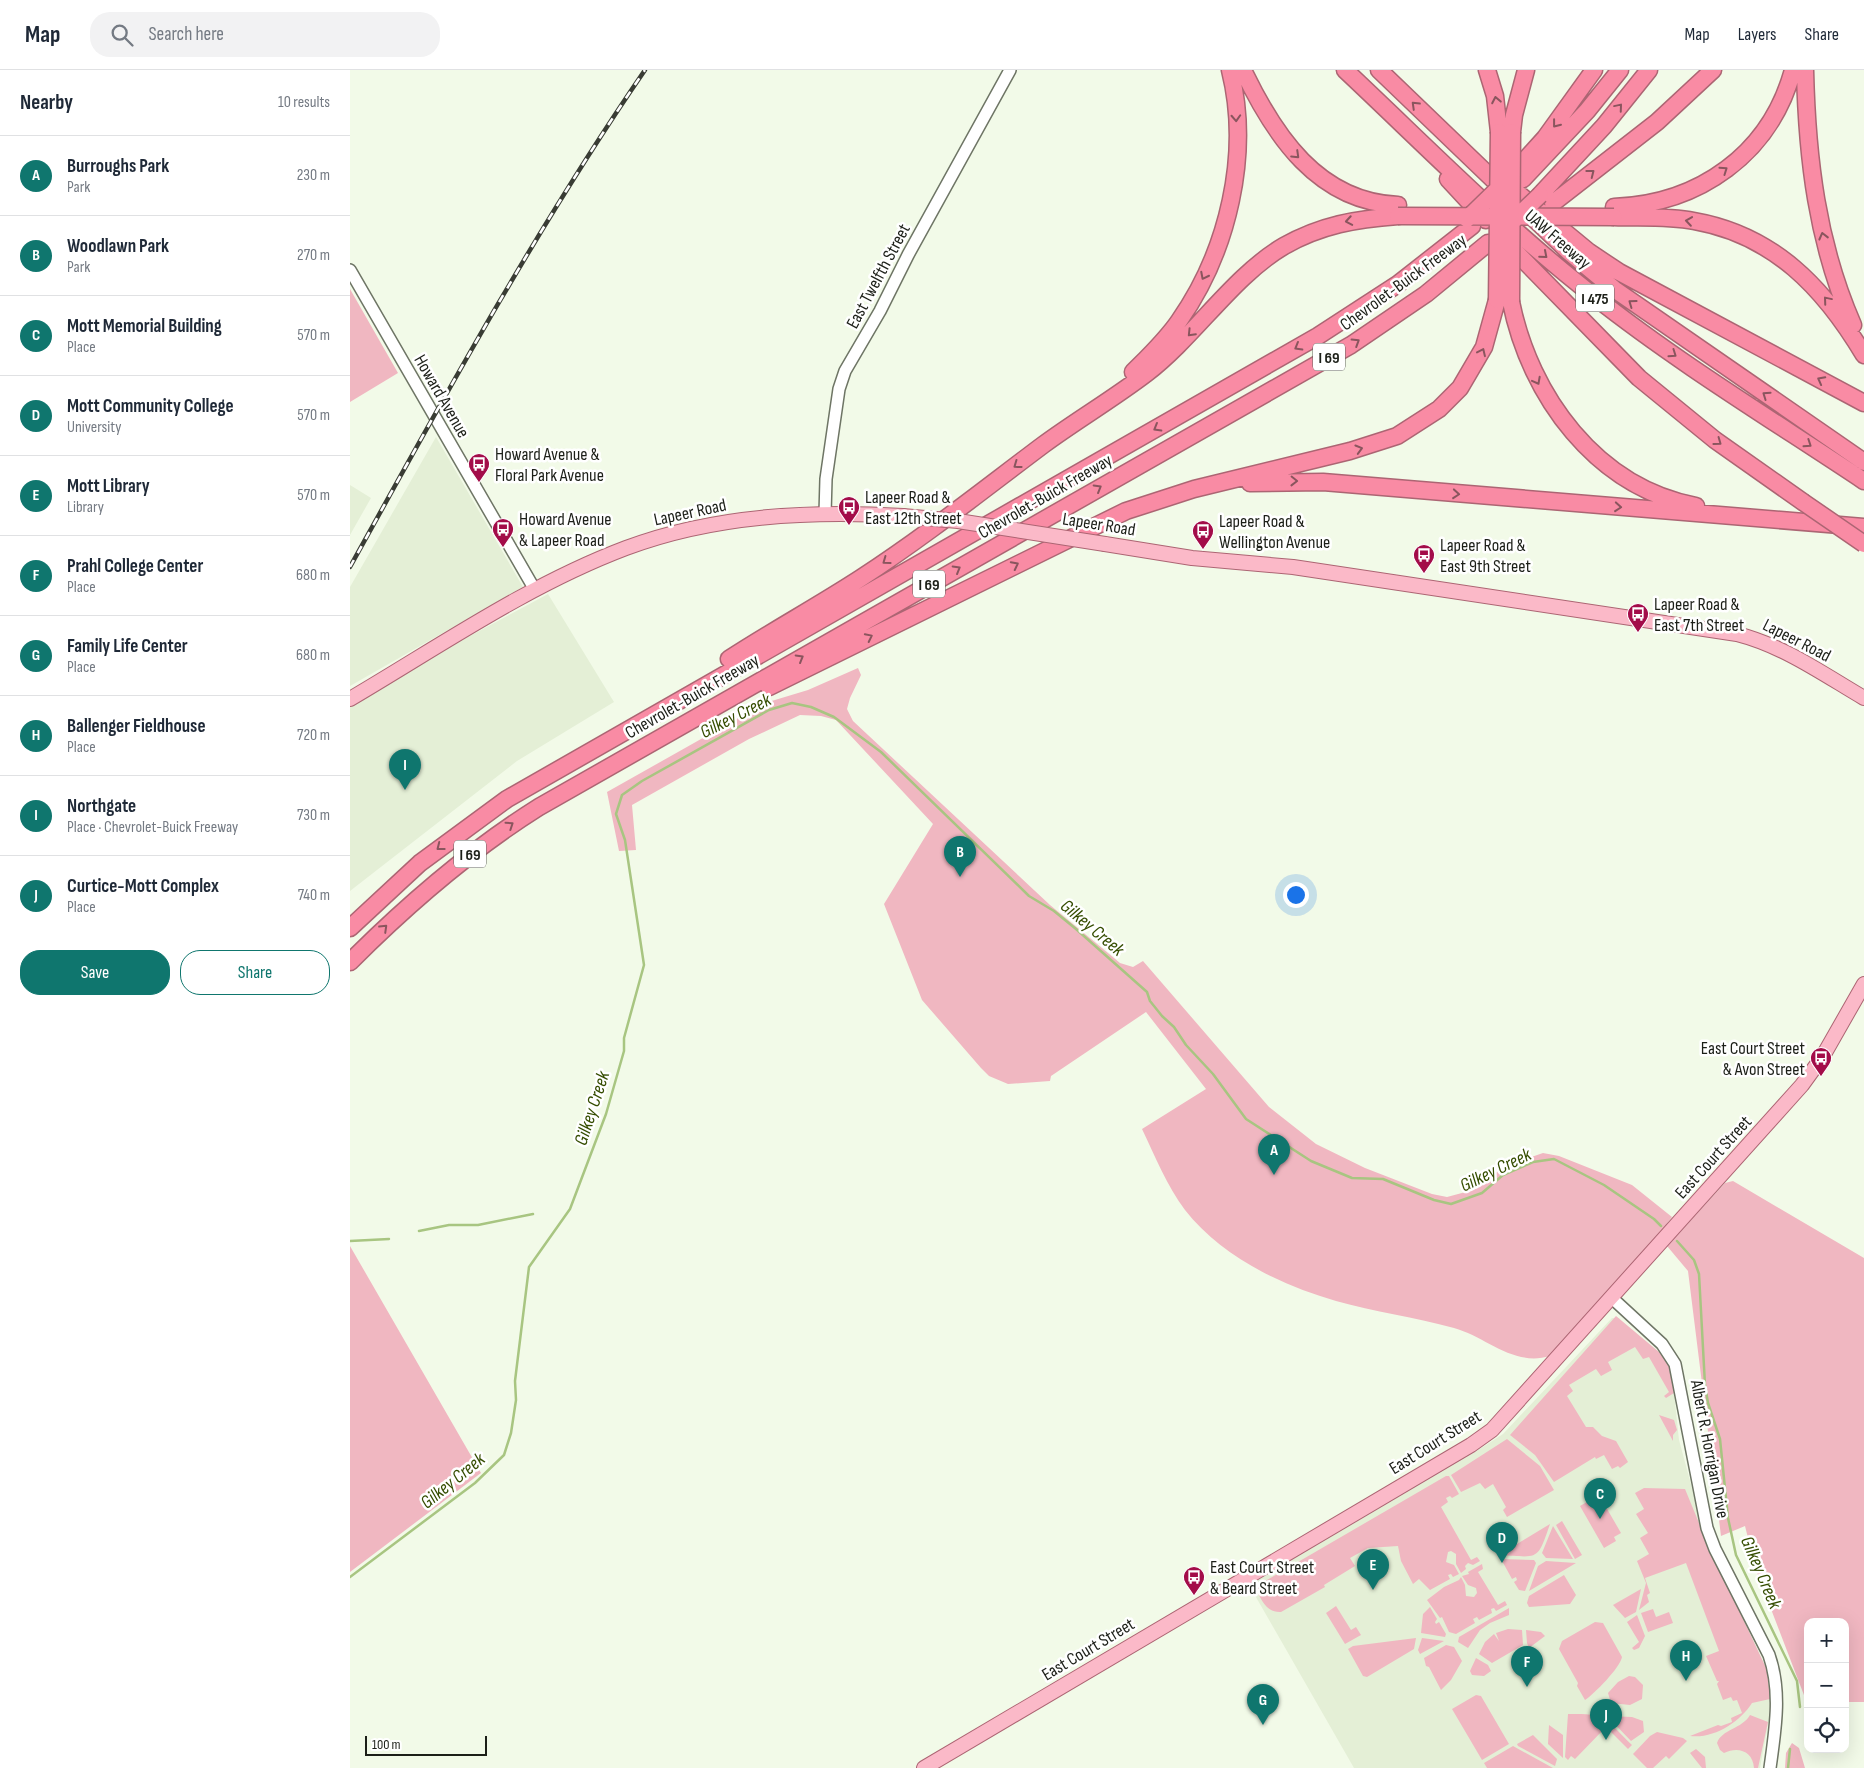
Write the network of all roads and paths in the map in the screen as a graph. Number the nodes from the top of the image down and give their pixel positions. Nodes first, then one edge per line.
1 (1010, 70) edge
2 (1230, 70) edge
3 (1243, 70) edge
4 (1379, 70) edge
5 (1488, 70) edge
6 (1526, 70) edge
7 (1594, 70) edge
8 (1620, 70) edge
9 (1649, 70) edge
10 (1713, 70) edge
11 (1794, 70) edge
12 (1805, 70) edge
13 (1350, 74) edge
14 (1505, 132) junction
15 (1451, 138) junction
16 (1520, 175) junction
17 (1546, 199) junction
18 (1398, 211) junction
19 (1614, 212) junction
20 (350, 270) edge
21 (1504, 301) junction
22 (1864, 347) edge
23 (1864, 355) edge
24 (1864, 403) edge
25 (1056, 436) junction
26 (1864, 462) edge
27 (1864, 481) edge
28 (1126, 511) junction
29 (825, 514) junction
30 (1802, 521) junction
31 (1864, 527) edge
32 (1864, 544) edge
33 (535, 590) junction
34 (1863, 695) edge
35 (350, 700) edge
36 (606, 768) junction
37 (553, 771) junction
38 (350, 928) edge
39 (350, 962) edge
40 (1864, 984) edge
41 (1612, 1298) junction
42 (924, 1768) edge
43 (1770, 1768) edge

1 - 29 street, East Twelfth Street
2 -> 25 highway
3 -> 18 highway
15 -> 4 highway, UAW Freeway / I 475
14 -> 5 highway
6 - 14 highway
7 -> 16 highway
8 - 16 highway, Chevrolet-Buick Freeway / I 69
17 -> 9 highway
17 -> 10 highway
19 -> 11 highway
22 -> 12 highway
13 -> 27 highway, UAW Freeway / I 475
13 -> 32 highway, bridge
14 - 21 highway, bridge
24 -> 15 highway
26 -> 15 highway, UAW Freeway / I 475
16 -> 37 highway, Chevrolet-Buick Freeway / I 69, bridge
36 -> 17 highway, Chevrolet-Buick Freeway / I 69, bridge
18 - 19 highway, bridge
18 -> 25 highway
23 -> 19 highway
20 - 33 street, Howard Avenue
28 -> 21 highway
21 -> 30 highway
25 -> 37 highway
28 -> 30 highway
36 -> 28 highway
29 - 33 main road, Lapeer Road
29 - 34 main road, Lapeer Road, bridge
30 - 31 highway
33 - 35 main road, Lapeer Road
39 -> 36 highway, Chevrolet-Buick Freeway / I 69
37 -> 38 highway, Chevrolet-Buick Freeway / I 69
40 - 41 main road, East Court Street
41 - 42 main road, East Court Street
41 - 43 street, Albert R. Horrigan Drive

